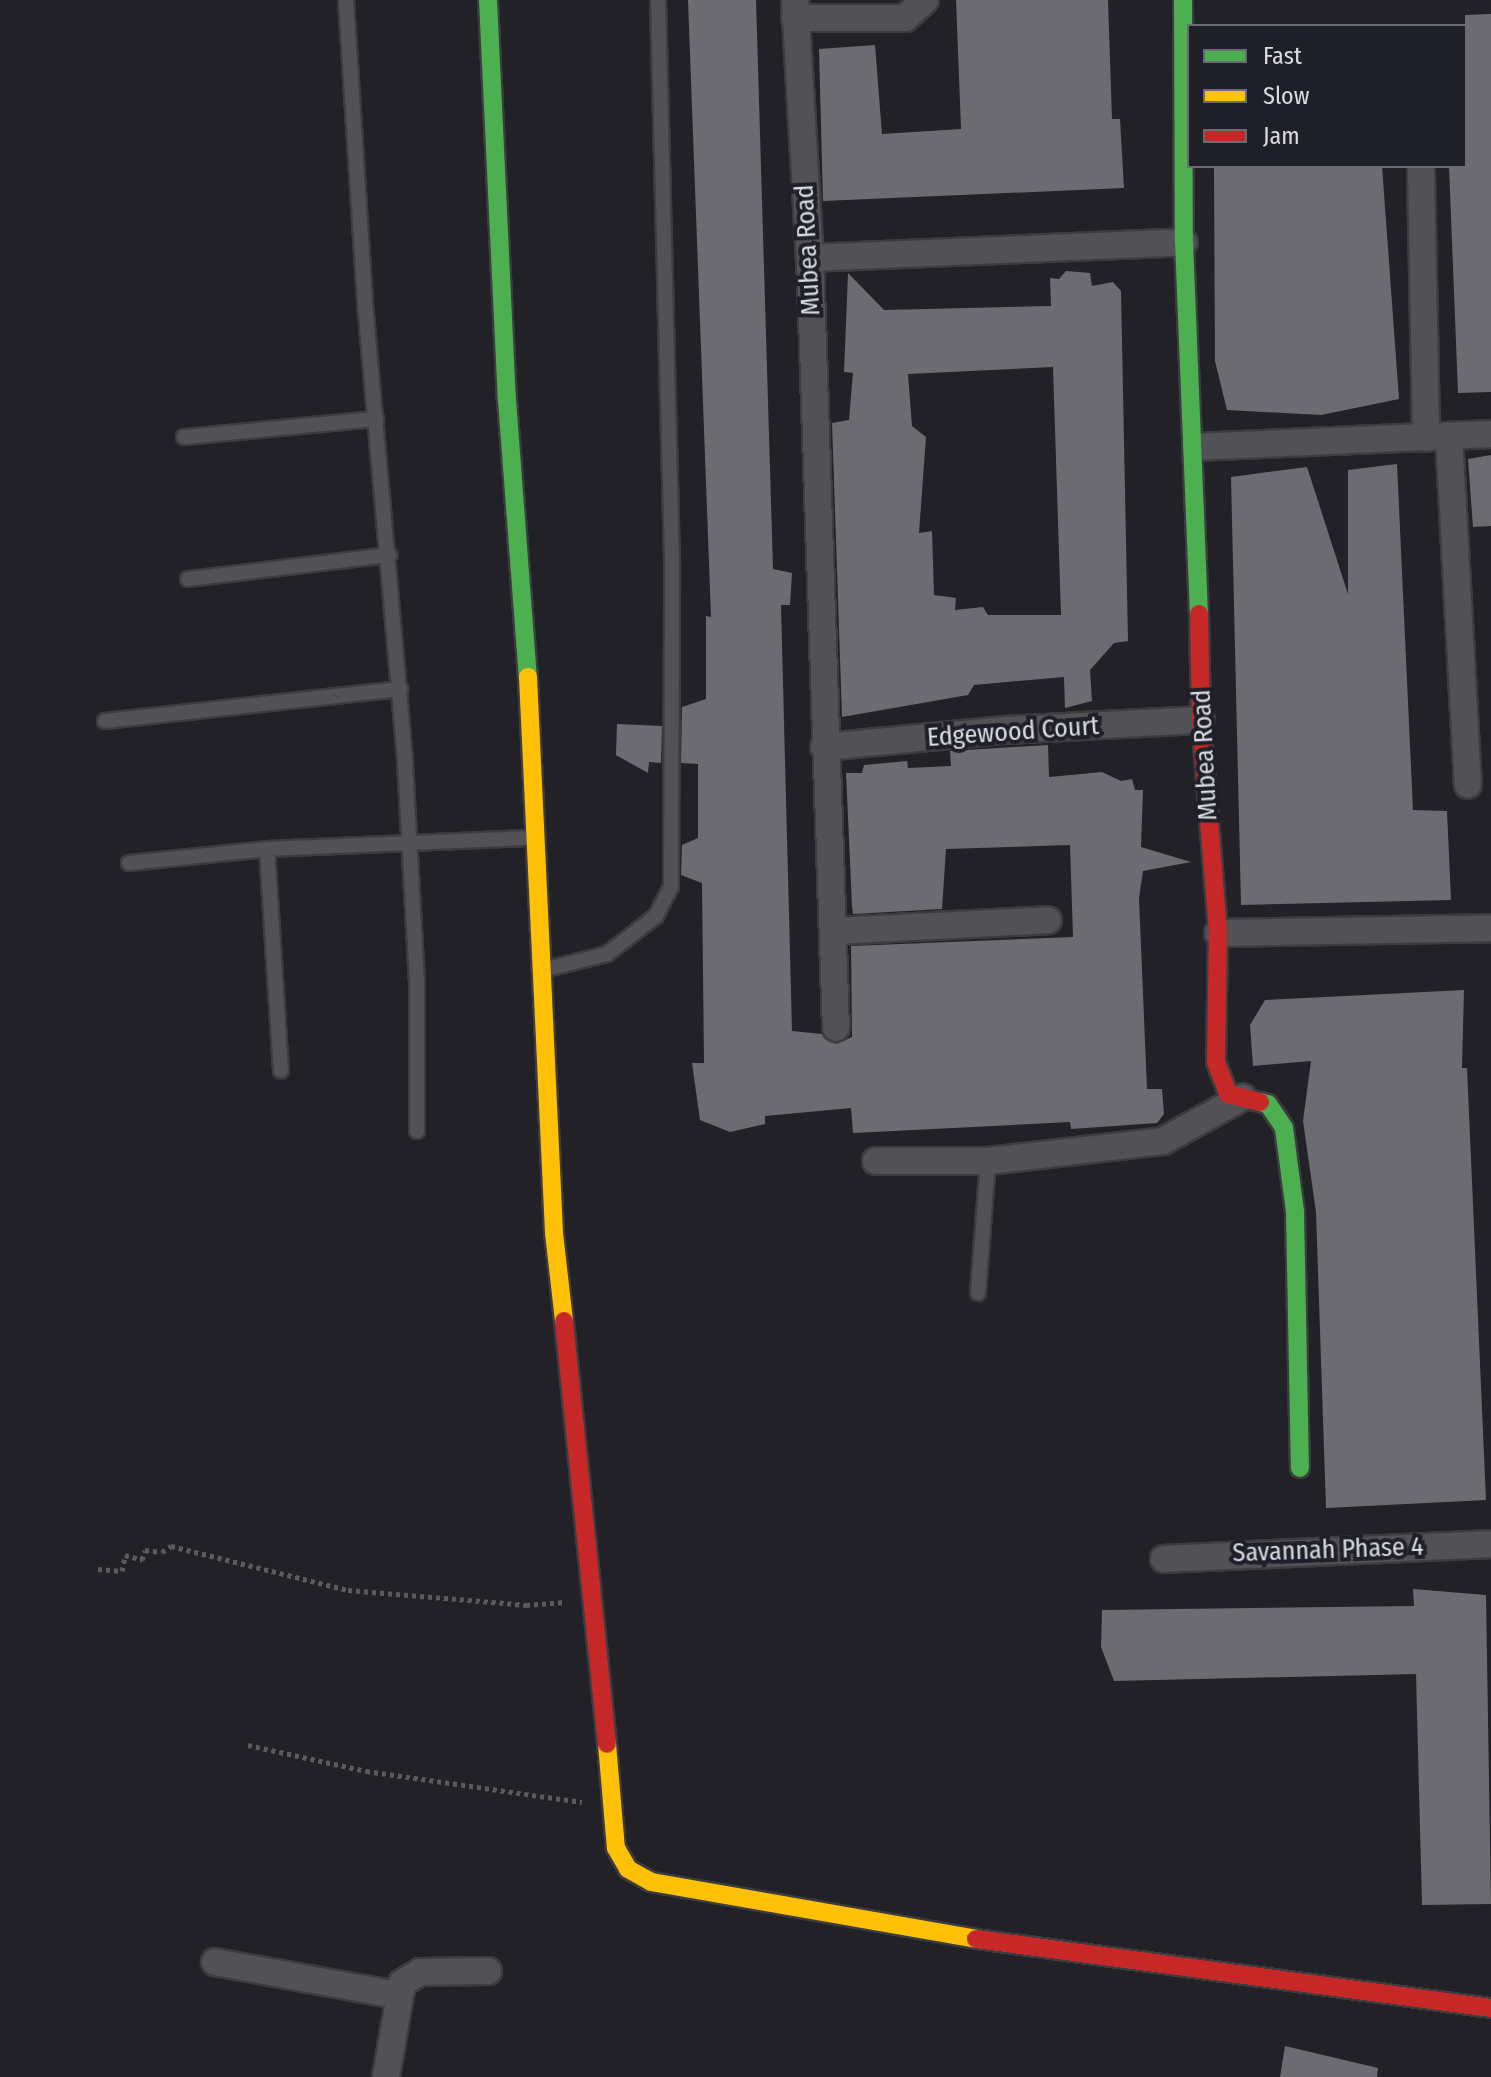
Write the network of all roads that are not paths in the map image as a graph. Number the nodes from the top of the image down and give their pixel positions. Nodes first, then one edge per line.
1 (346, 0) edge
2 (488, 0) edge
3 (658, 0) edge
4 (925, 0) edge
5 (1183, 0) edge
6 (795, 9) edge
7 (1421, 171) dead end
8 (1184, 242) junction
9 (810, 258) junction
10 (376, 419) junction
11 (1491, 434) edge
12 (184, 437) dead end
13 (1438, 437) junction
14 (1196, 447) junction
15 (390, 555) junction
16 (188, 579) dead end
17 (400, 689) junction
18 (1201, 720) junction
19 (105, 721) dead end
20 (824, 747) junction
21 (1468, 784) dead end
22 (535, 838) junction
23 (408, 843) junction
24 (267, 849) junction
25 (129, 863) dead end
26 (1048, 920) dead end
27 (1491, 928) edge
28 (834, 931) junction
29 (1218, 933) junction
30 (539, 971) junction
31 (836, 1028) dead end
32 (281, 1071) dead end
33 (1243, 1097) junction
34 (417, 1131) dead end
35 (876, 1161) dead end
36 (988, 1161) junction
37 (978, 1293) dead end
38 (1300, 1468) dead end
39 (1491, 1544) edge
40 (1164, 1559) dead end
41 (215, 1962) dead end
42 (488, 1971) dead end
43 (397, 1995) junction
44 (1491, 2008) edge
45 (386, 2077) edge

1 - 10 lane
2 - 22 street
3 - 30 lane
4 - 6 street
5 - 8 street, Mubea Road
6 - 9 street, Mubea Road
7 - 13 street
8 - 9 street
8 - 14 street, Mubea Road
9 - 20 street, Mubea Road
10 - 12 lane
10 - 15 lane
11 - 13 street
13 - 14 street
13 - 21 street
14 - 18 street, Mubea Road
15 - 16 lane
15 - 17 lane
17 - 19 lane
17 - 23 lane
18 - 20 street, Edgewood Court
18 - 29 street, Mubea Road
20 - 28 street, Mubea Road
22 - 23 lane
22 - 30 street
23 - 24 lane
23 - 34 lane
24 - 25 lane
24 - 32 lane
26 - 28 street
27 - 29 street
28 - 31 street, Mubea Road
29 - 33 street, Mubea Road
30 - 44 street
33 - 36 street
33 - 38 street, Mubea Road
35 - 36 street
36 - 37 lane
39 - 40 street, Savannah Phase 4
41 - 43 street
42 - 43 street
43 - 45 street

